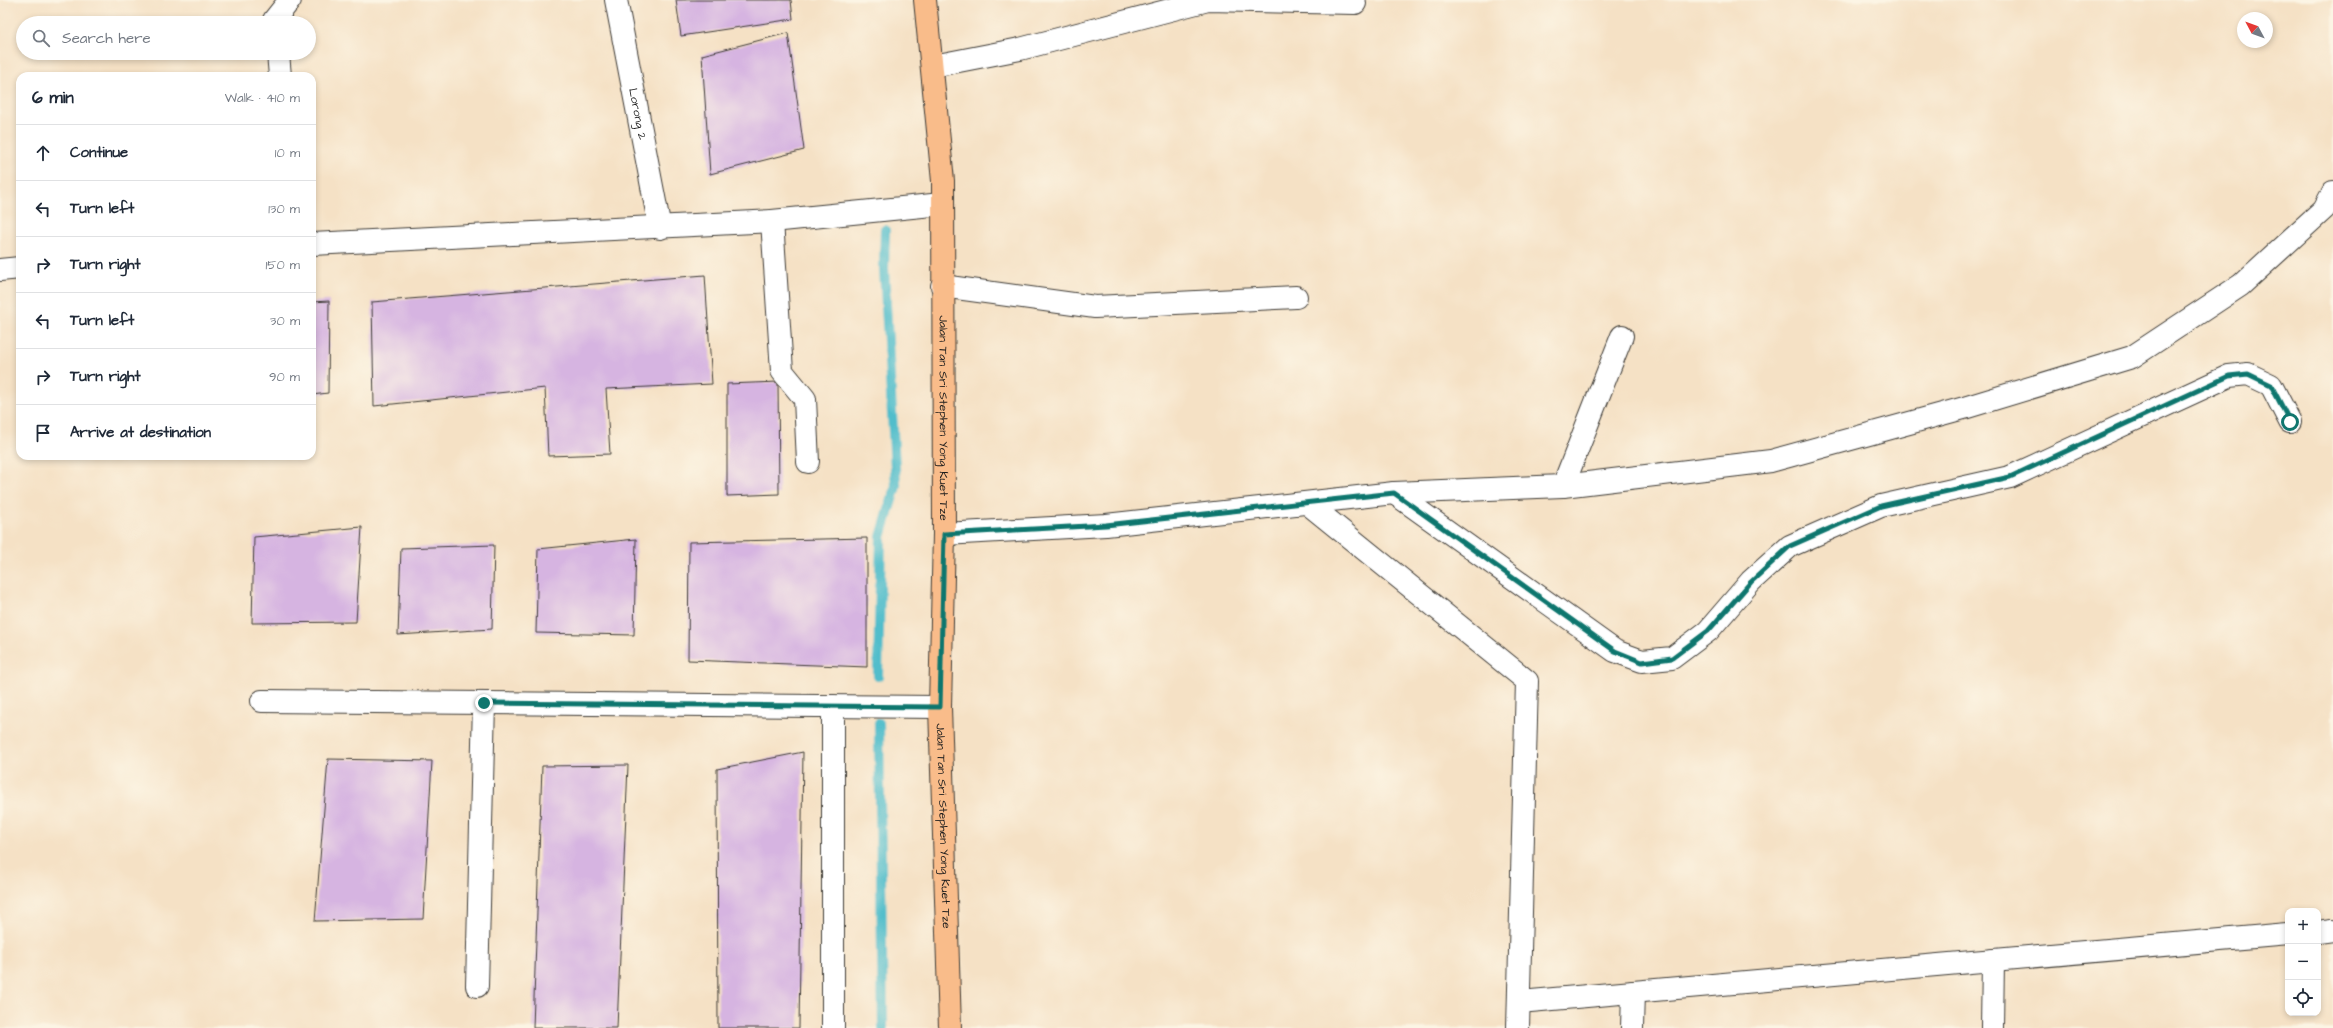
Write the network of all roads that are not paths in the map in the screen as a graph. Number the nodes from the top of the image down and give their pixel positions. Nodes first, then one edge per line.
1 (290, 0) edge
2 (616, 0) edge
3 (925, 0) edge
4 (1355, 3) dead end
5 (277, 16) edge
6 (279, 60) edge
7 (933, 66) junction
8 (280, 72) edge
9 (2333, 192) edge
10 (942, 204) junction
11 (772, 221) junction
12 (660, 228) junction
13 (316, 239) edge
14 (16, 268) edge
15 (0, 270) edge
16 (942, 286) junction
17 (1296, 297) dead end
18 (1622, 336) dead end
19 (2290, 422) dead end
20 (808, 462) dead end
21 (1564, 486) junction
22 (1394, 493) junction
23 (1307, 503) junction
24 (944, 534) junction
25 (262, 701) dead end
26 (484, 703) junction
27 (833, 706) junction
28 (940, 707) junction
29 (2333, 930) edge
30 (2321, 932) edge
31 (2285, 934) edge
32 (1993, 960) junction
33 (477, 986) dead end
34 (1633, 992) junction
35 (1519, 1002) junction
36 (833, 1028) edge
37 (950, 1028) edge
38 (1518, 1028) edge
39 (1632, 1028) edge
40 (1992, 1028) edge

1 - 5 street
2 - 12 street, Lorong 2
3 - 7 main road, Jalan Tan Sri Stephen Yong Kuet Tze
4 - 7 street
6 - 8 street
7 - 10 main road, Jalan Tan Sri Stephen Yong Kuet Tze
9 - 21 street
10 - 11 street
10 - 16 main road, Jalan Tan Sri Stephen Yong Kuet Tze
11 - 12 street
11 - 20 street
12 - 13 street
14 - 15 street
16 - 17 street
16 - 24 main road, Jalan Tan Sri Stephen Yong Kuet Tze
18 - 21 street
19 - 22 street
21 - 22 street
22 - 23 street
23 - 24 street
23 - 35 street
24 - 28 main road, Jalan Tan Sri Stephen Yong Kuet Tze
25 - 26 street
26 - 27 street
26 - 33 street
27 - 28 street
27 - 36 street
28 - 37 main road, Jalan Tan Sri Stephen Yong Kuet Tze
29 - 30 street
31 - 32 street
32 - 34 street
32 - 40 street
34 - 35 street
34 - 39 street
35 - 38 street

